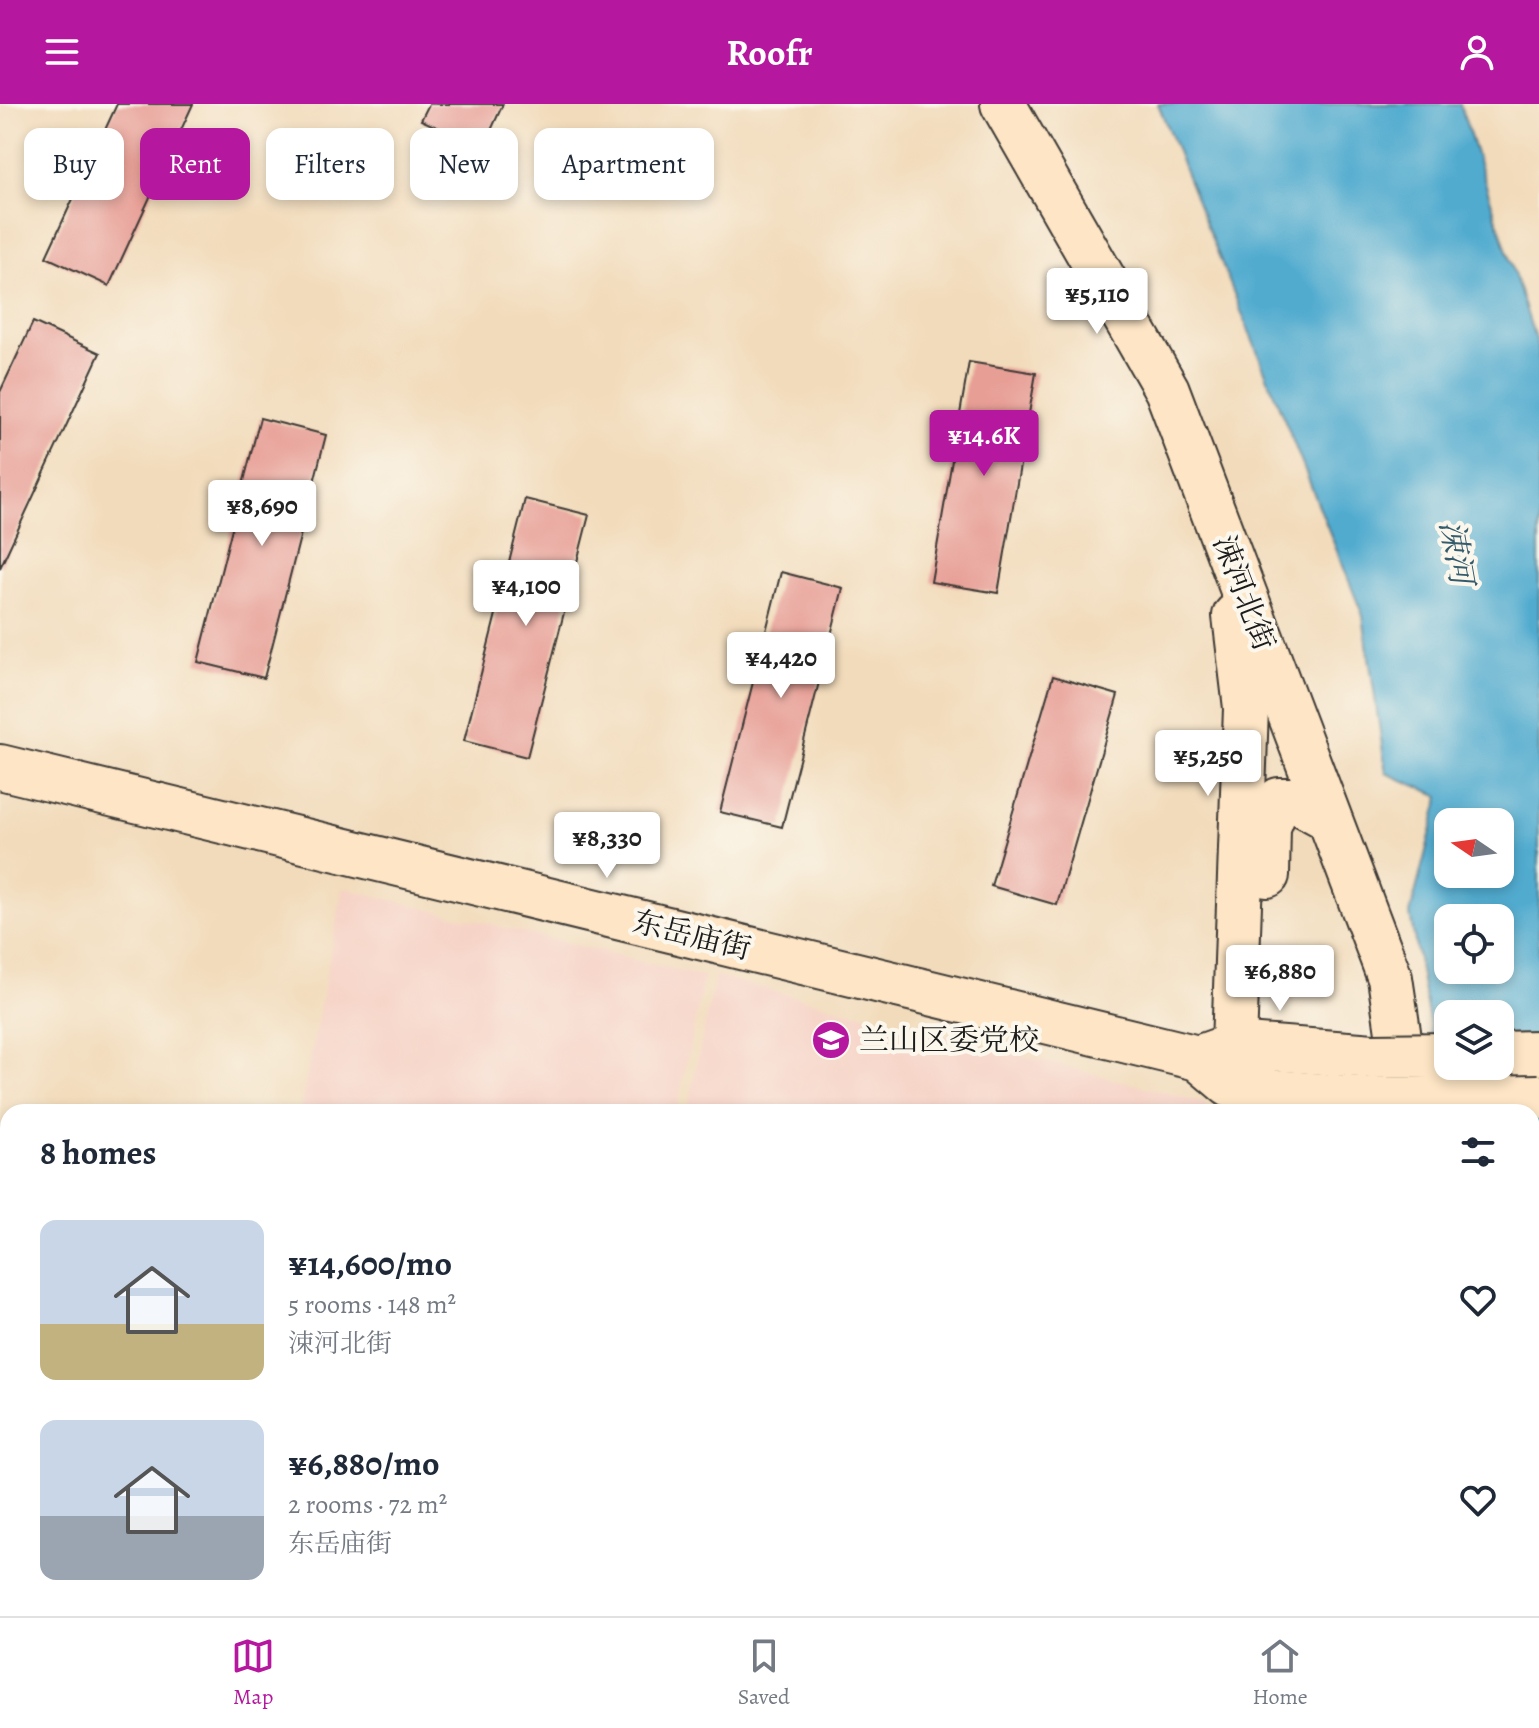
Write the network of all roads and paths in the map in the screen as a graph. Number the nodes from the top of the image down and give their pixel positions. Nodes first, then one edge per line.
1 (1003, 104) edge
2 (1227, 550) junction
3 (0, 767) edge
4 (1328, 818) junction
5 (1539, 1053) edge
6 (1514, 1054) edge
7 (1434, 1055) edge
8 (1245, 1083) edge
9 (1539, 1097) edge
10 (1379, 1104) edge
11 (1392, 1104) edge
12 (1425, 1104) edge

1 - 2 main road, 涑河北街
2 - 4 main road, 涑河北街
2 - 8 main road
3 - 8 main road, 东岳庙街
4 - 8 main road
4 - 11 main road, 涑河北街
5 - 6 main road
7 - 8 main road, 东岳庙街, bridge
8 - 10 main road, 东岳庙街
9 - 12 main road, 东岳庙街, bridge

